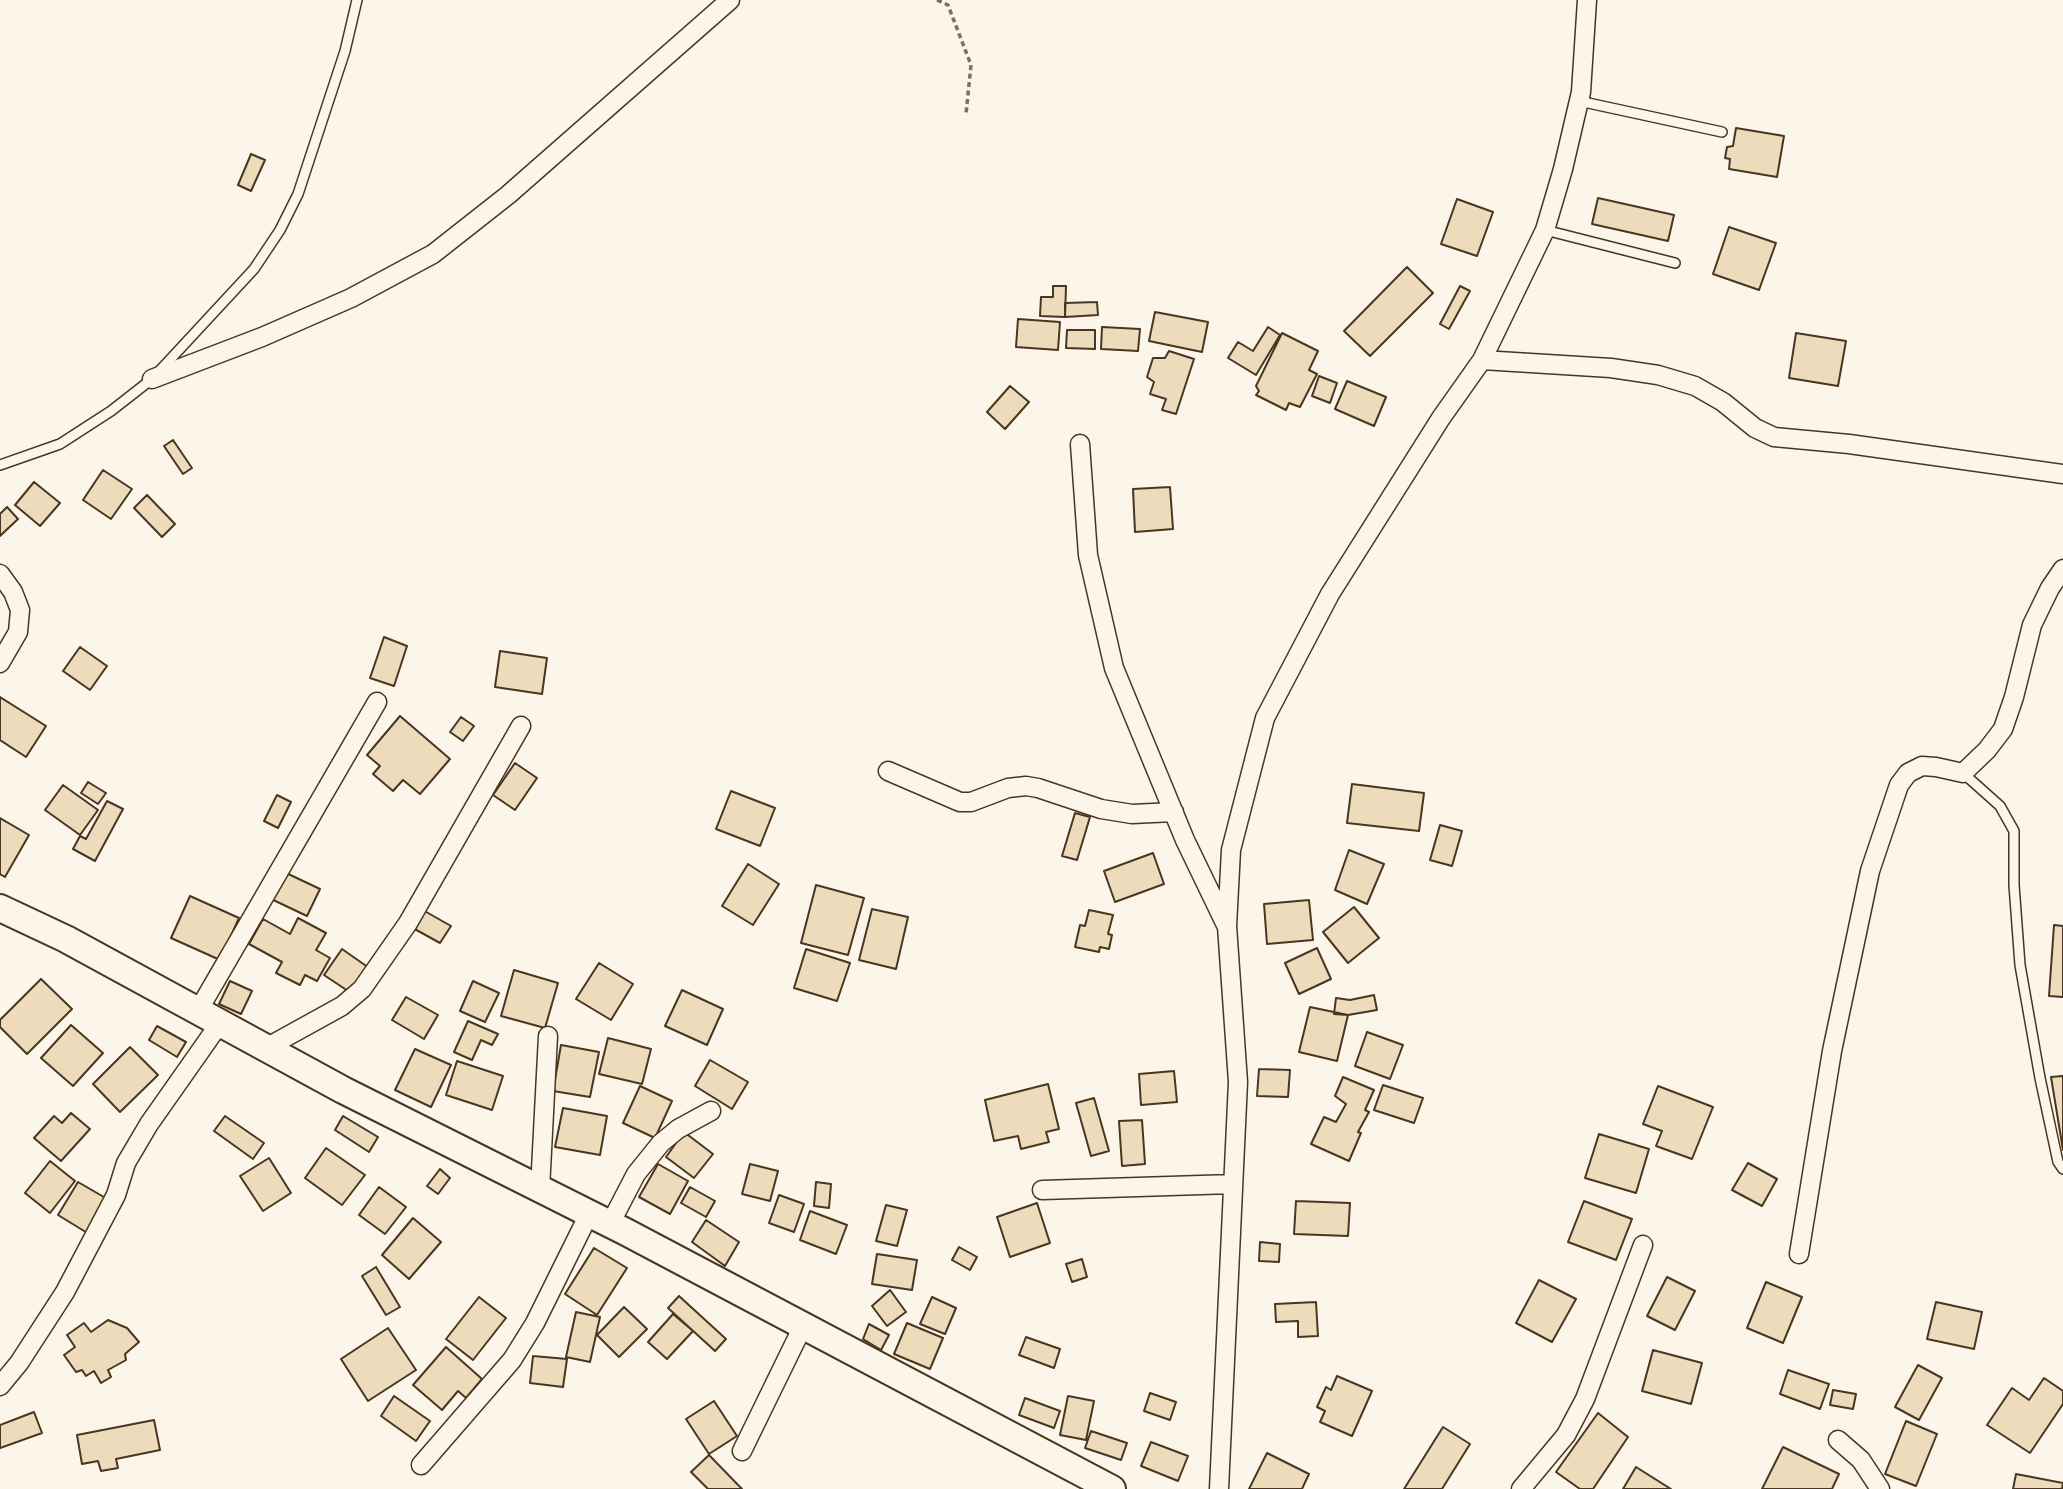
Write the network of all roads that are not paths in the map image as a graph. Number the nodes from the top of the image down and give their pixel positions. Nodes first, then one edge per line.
1 (357, 0) edge
2 (730, 0) edge
3 (1587, 0) edge
4 (1579, 100) junction
5 (1722, 132) dead end
6 (1545, 230) junction
7 (1675, 263) dead end
8 (1482, 360) junction
9 (152, 379) junction
10 (1080, 444) dead end
11 (0, 465) edge
12 (2063, 474) edge
13 (2063, 569) edge
14 (0, 575) edge
15 (0, 663) edge
16 (377, 702) dead end
17 (521, 726) dead end
18 (888, 771) dead end
19 (1963, 773) junction
20 (1174, 811) junction
21 (0, 908) edge
22 (1227, 926) junction
23 (209, 1017) junction
24 (548, 1036) dead end
25 (266, 1048) junction
26 (711, 1111) dead end
27 (2063, 1169) edge
28 (1233, 1184) junction
29 (540, 1189) junction
30 (1042, 1190) dead end
31 (600, 1219) junction
32 (1643, 1245) dead end
33 (1799, 1254) dead end
34 (803, 1326) junction
35 (0, 1387) edge
36 (1838, 1440) dead end
37 (741, 1451) dead end
38 (421, 1465) dead end
39 (1112, 1489) edge
40 (1219, 1489) edge
41 (1521, 1489) edge
42 (1880, 1489) edge

1 - 9 lane
2 - 9 street
3 - 4 street
4 - 5 lane
4 - 6 street
6 - 7 lane
6 - 8 street
8 - 12 street
8 - 22 street
9 - 11 lane
10 - 20 street
13 - 19 street
14 - 15 street
16 - 23 street
17 - 25 street
18 - 20 street
19 - 27 lane
19 - 33 street
20 - 22 street
21 - 23 main road
22 - 28 street
23 - 25 main road
23 - 35 street
24 - 29 street
25 - 29 main road
26 - 31 street
28 - 30 street
28 - 40 street
29 - 31 main road
31 - 34 main road
31 - 38 street
32 - 41 street
34 - 37 street
34 - 39 main road
36 - 42 street

